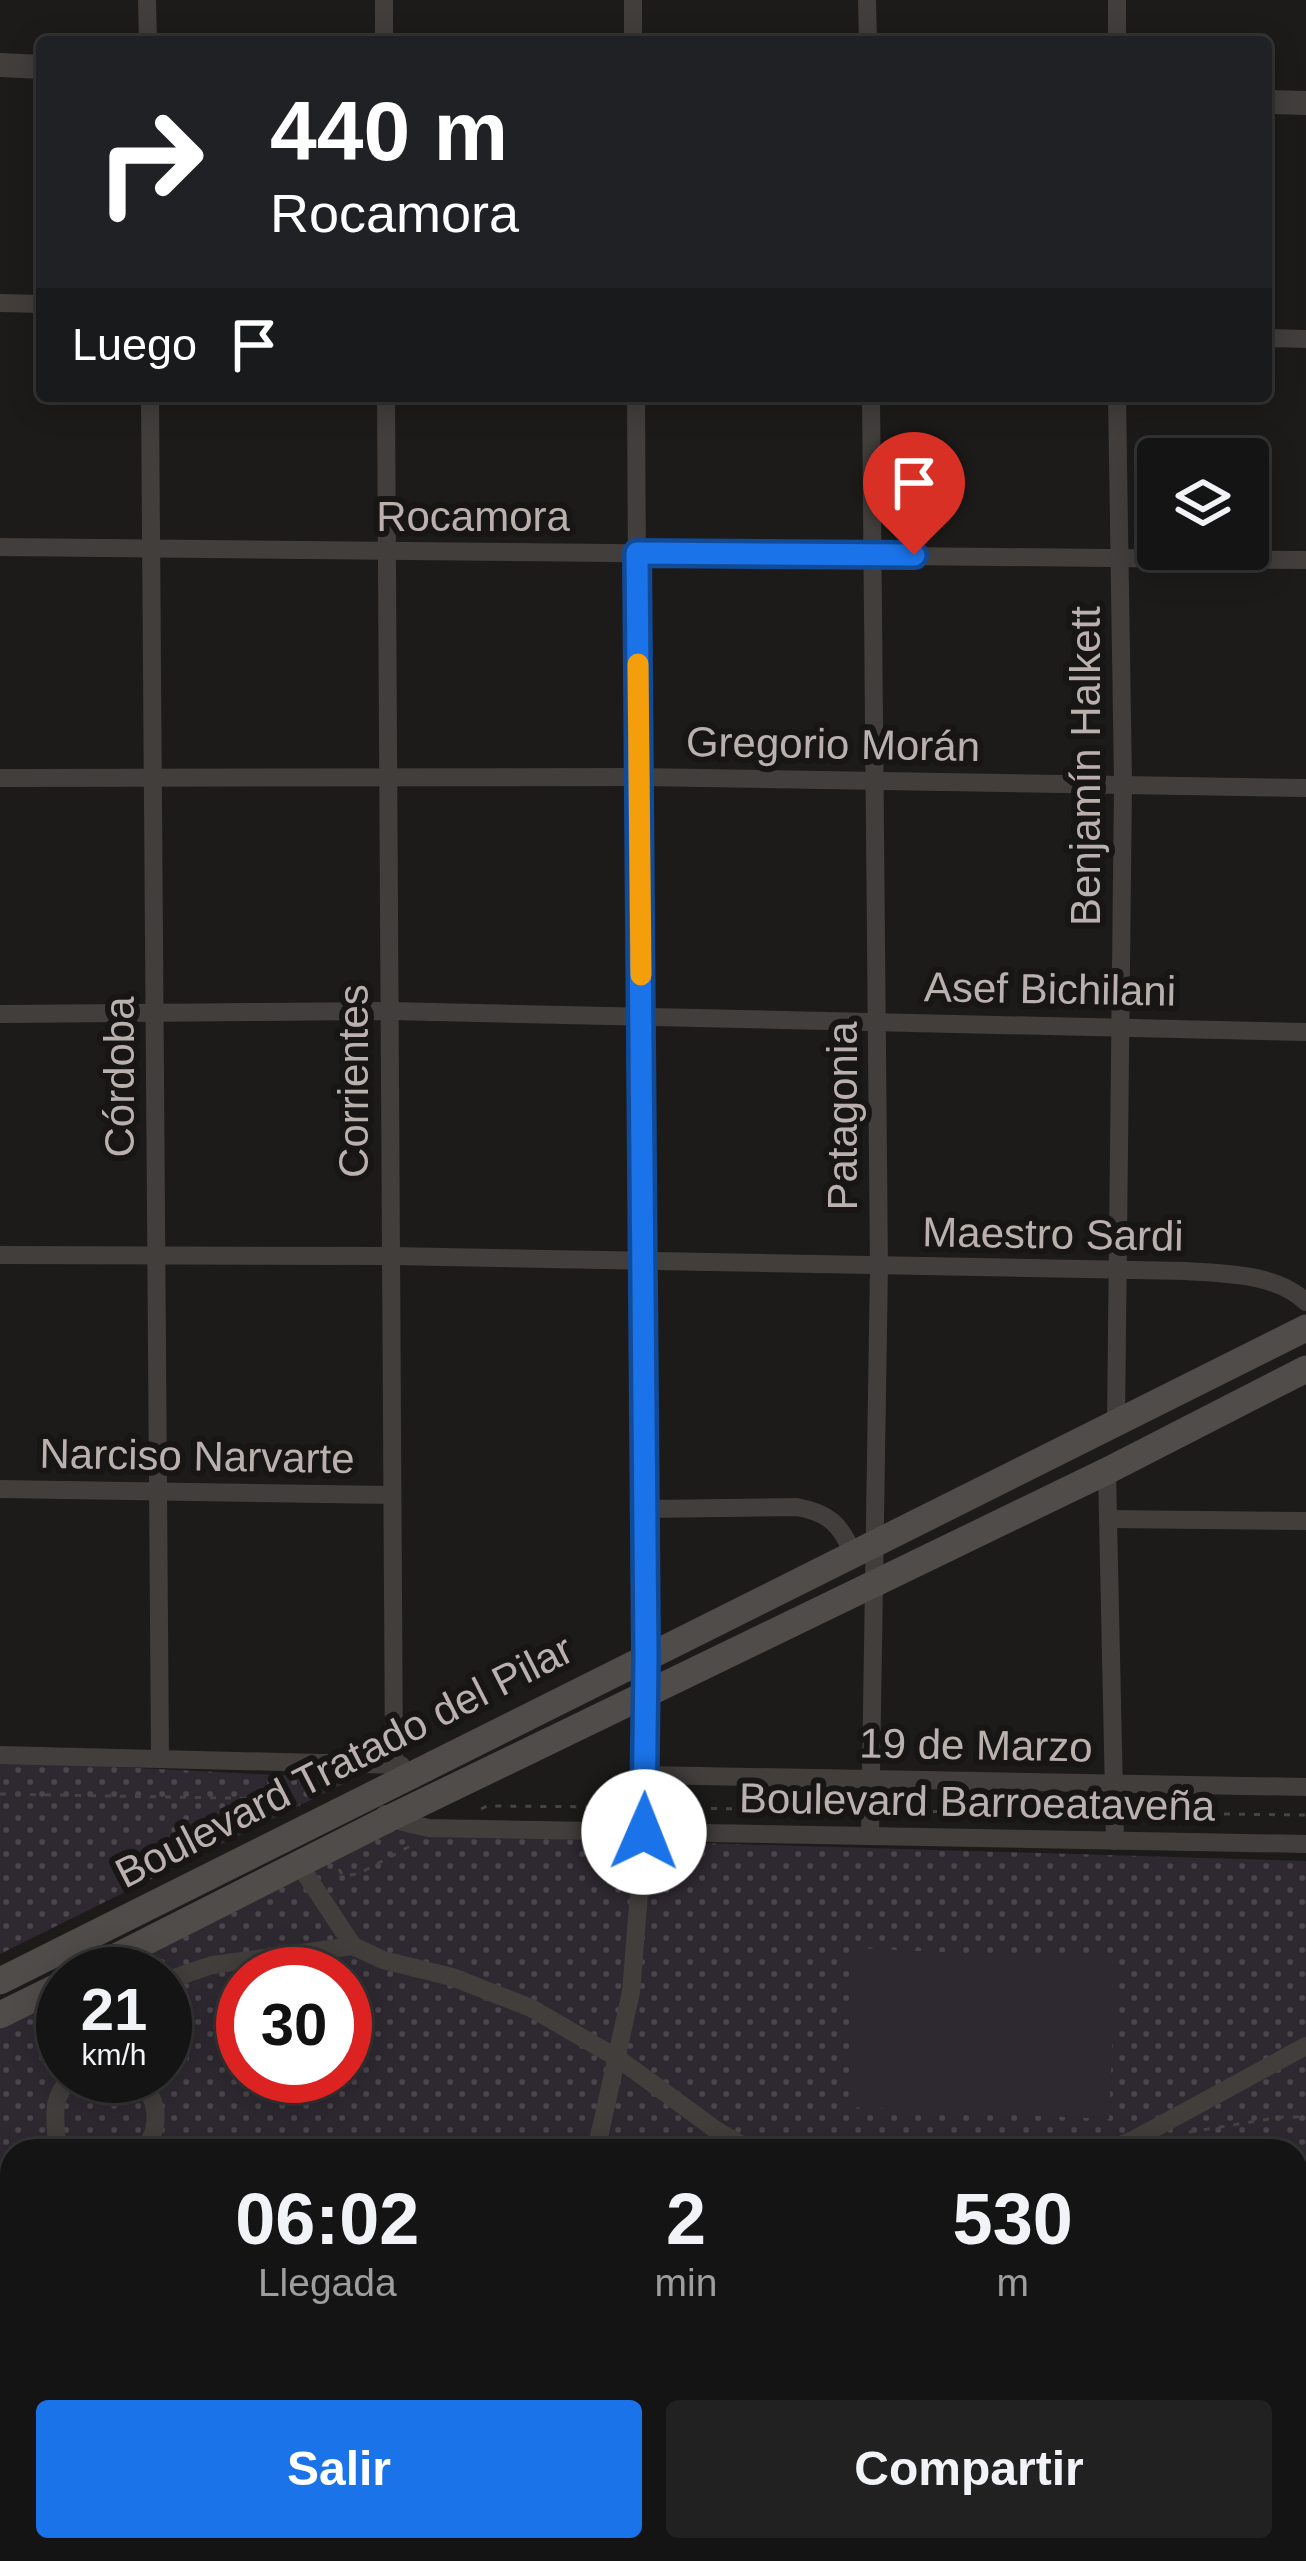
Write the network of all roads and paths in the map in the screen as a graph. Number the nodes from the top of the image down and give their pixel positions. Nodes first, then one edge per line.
1 (147, 0) edge
2 (383, 0) edge
3 (633, 0) edge
4 (867, 0) edge
5 (1117, 0) edge
6 (148, 36) edge
7 (384, 36) edge
8 (633, 36) edge
9 (868, 36) edge
10 (1117, 36) edge
11 (0, 65) edge
12 (36, 67) edge
13 (1272, 102) edge
14 (1306, 103) edge
15 (0, 303) edge
16 (36, 304) edge
17 (1272, 338) edge
18 (1306, 339) edge
19 (150, 402) edge
20 (386, 402) edge
21 (636, 402) edge
22 (871, 402) edge
23 (1117, 402) edge
24 (0, 547) edge
25 (151, 548) junction
26 (387, 551) junction
27 (637, 553) junction
28 (872, 555) junction
29 (1120, 557) junction
30 (1306, 560) edge
31 (387, 776) junction
32 (639, 777) junction
33 (0, 778) edge
34 (153, 778) junction
35 (874, 780) junction
36 (1123, 783) junction
37 (1306, 788) edge
38 (389, 1011) junction
39 (154, 1012) junction
40 (0, 1014) edge
41 (641, 1016) junction
42 (877, 1021) junction
43 (1120, 1026) junction
44 (1306, 1032) edge
45 (0, 1255) edge
46 (156, 1256) junction
47 (391, 1256) junction
48 (643, 1261) junction
49 (879, 1267) junction
50 (1117, 1269) junction
51 (1306, 1301) edge
52 (1306, 1328) edge
53 (1306, 1370) edge
54 (1116, 1424) junction
55 (1107, 1471) junction
56 (0, 1489) edge
57 (158, 1492) junction
58 (392, 1495) junction
59 (645, 1508) junction
60 (1108, 1519) junction
61 (1306, 1520) edge
62 (864, 1547) junction
63 (874, 1582) junction
64 (646, 1656) junction
65 (646, 1691) junction
66 (531, 1714) junction
67 (547, 1741) junction
68 (0, 1755) edge
69 (160, 1758) junction
70 (394, 1765) junction
71 (430, 1766) junction
72 (645, 1775) junction
73 (871, 1779) junction
74 (1114, 1784) junction
75 (1306, 1787) edge
76 (381, 1806) junction
77 (644, 1832) junction
78 (870, 1836) junction
79 (284, 1839) junction
80 (1115, 1840) junction
81 (1306, 1844) edge
82 (298, 1864) junction
83 (353, 1946) junction
84 (135, 1947) edge
85 (192, 1972) edge
86 (0, 1981) edge
87 (36, 1997) edge
88 (0, 2015) edge
89 (1306, 2046) edge
90 (619, 2059) junction
91 (55, 2103) edge
92 (152, 2103) edge
93 (1306, 2117) edge
94 (1182, 2133) dead end
95 (59, 2139) edge
96 (151, 2139) edge
97 (599, 2139) edge
98 (730, 2139) edge
99 (1135, 2139) edge

1 - 6 street
2 - 7 street
3 - 8 street
4 - 9 street
5 - 10 street
11 - 12 street
13 - 14 street
15 - 16 street
17 - 18 street
19 - 25 street, Córdoba
20 - 26 street, Corrientes
21 - 27 street
22 - 28 street, Patagonia
23 - 29 street, Benjamín Halkett
24 - 25 street, Rocamora
25 - 26 street, Rocamora
25 - 34 street, Córdoba
26 - 27 street, Rocamora
26 - 31 street, Corrientes
27 - 28 street, Rocamora
27 - 32 street
28 - 29 street, Rocamora
28 - 35 street, Patagonia
29 - 30 street, Rocamora
29 - 36 street, Benjamín Halkett
31 - 32 street, Gregorio Morán
31 - 34 street, Gregorio Morán
31 - 38 street, Corrientes
32 - 35 street, Gregorio Morán
32 - 41 street
33 - 34 street, Gregorio Morán
34 - 39 street, Córdoba
35 - 36 street, Gregorio Morán
35 - 42 street, Patagonia
36 - 37 street, Gregorio Morán
36 - 43 street, Benjamín Halkett
38 - 39 street, Asef Bichilani
38 - 41 street, Asef Bichilani
38 - 47 street, Corrientes
39 - 40 street, Asef Bichilani
39 - 46 street, Córdoba
41 - 42 street, Asef Bichilani
41 - 48 street
42 - 43 street, Asef Bichilani
42 - 49 street, Patagonia
43 - 44 street, Asef Bichilani
43 - 50 street, Benjamín Halkett
45 - 46 street, Maestro Sardi
46 - 47 street, Maestro Sardi
46 - 57 street, Córdoba
47 - 48 street, Maestro Sardi
47 - 58 street, Corrientes
48 - 49 street, Maestro Sardi
48 - 59 street
49 - 50 street, Maestro Sardi
49 - 62 street, Patagonia
50 - 51 street, Maestro Sardi
50 - 54 street, Benjamín Halkett
52 - 54 main road, Boulevard Tratado del Pilar
53 - 55 main road, Boulevard Tratado del Pilar
54 - 62 main road, Boulevard Tratado del Pilar
55 - 60 street
55 - 63 main road, Boulevard Tratado del Pilar
56 - 57 street, Narciso Narvarte
57 - 58 street, Narciso Narvarte
57 - 69 street, Córdoba
58 - 70 street, Corrientes
59 - 62 street
59 - 64 street
60 - 61 street
60 - 74 street
62 - 63 street, Patagonia
62 - 64 main road, Boulevard Tratado del Pilar
63 - 65 main road, Boulevard Tratado del Pilar
63 - 73 street, Patagonia
64 - 65 street
64 - 66 main road, Boulevard Tratado del Pilar
65 - 67 main road, Boulevard Tratado del Pilar
65 - 72 street
66 - 67 main road
66 - 71 main road, Boulevard Tratado del Pilar
67 - 76 main road, Boulevard Tratado del Pilar
68 - 69 street
69 - 70 street
70 - 71 street
71 - 76 main road, Boulevard Tratado del Pilar
72 - 73 street, 19 de Marzo
72 - 77 street
73 - 74 street, 19 de Marzo
73 - 78 street, Patagonia
74 - 75 street, 19 de Marzo
74 - 80 street
76 - 77 street, Boulevard Barroeataveña
76 - 79 main road, Boulevard Tratado del Pilar
76 - 82 main road, Boulevard Tratado del Pilar
77 - 78 street, Boulevard Barroeataveña
77 - 90 street
78 - 80 street, Boulevard Barroeataveña
79 - 82 main road
79 - 86 main road, Boulevard Tratado del Pilar
80 - 81 street, Boulevard Barroeataveña
82 - 83 street
82 - 84 main road, Boulevard Tratado del Pilar
83 - 85 street
83 - 90 street
87 - 88 main road
89 - 99 street
90 - 97 street
90 - 98 street
91 - 95 street
92 - 96 street
93 - 94 path

